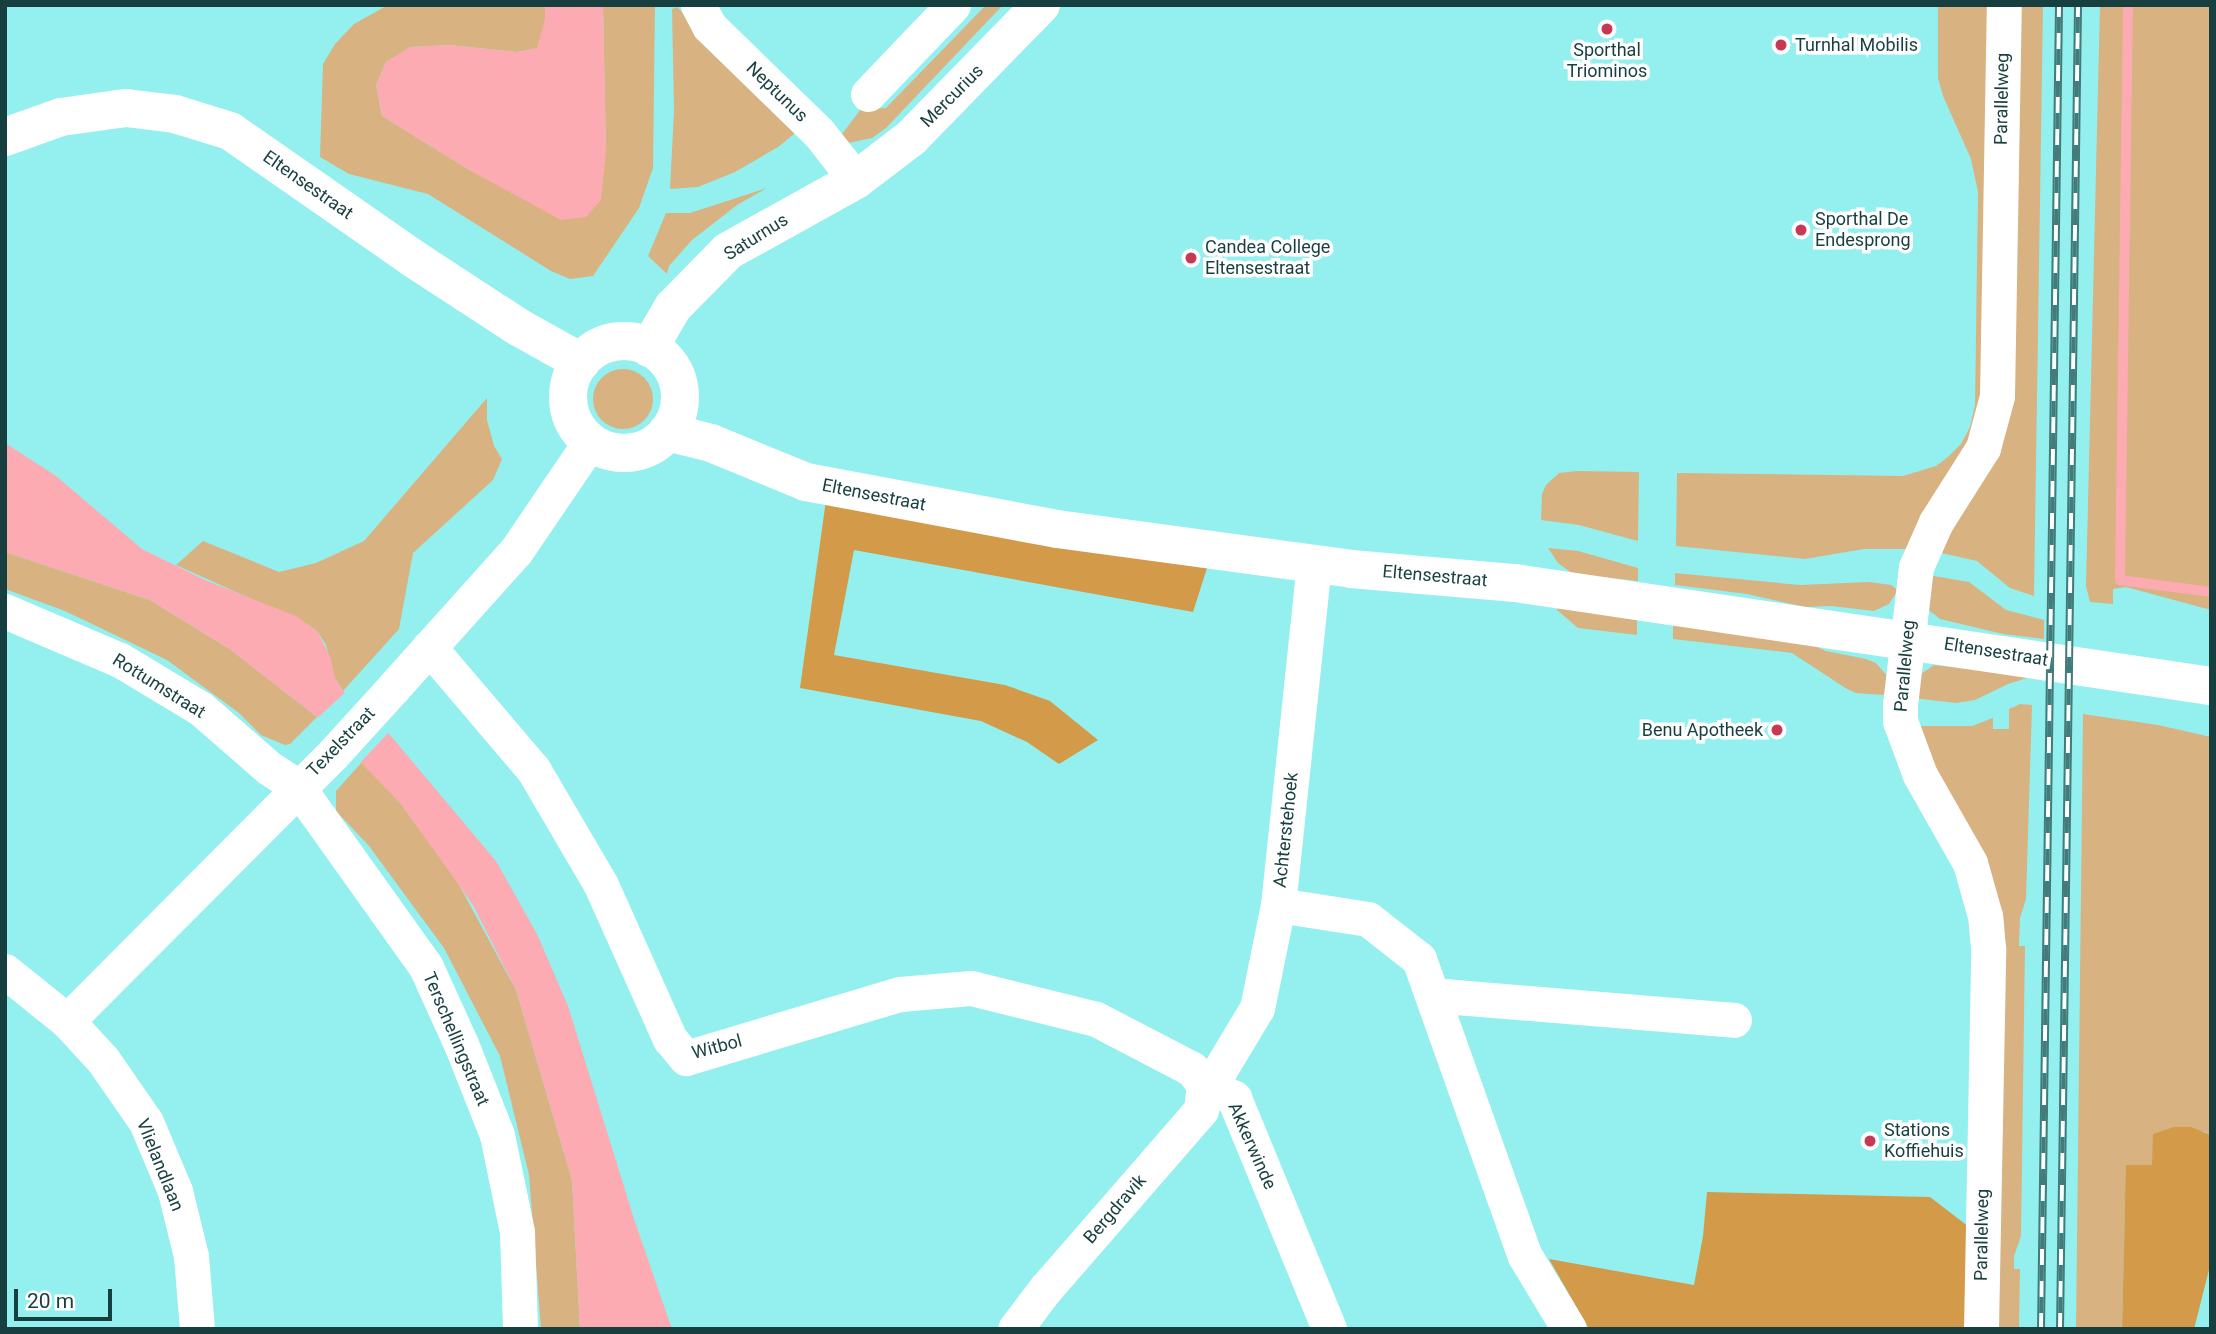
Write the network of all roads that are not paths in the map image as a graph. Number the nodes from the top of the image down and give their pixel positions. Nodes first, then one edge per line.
1 (698, 5) edge
2 (953, 5) edge
3 (1041, 5) edge
4 (2004, 5) edge
5 (868, 94) dead end
6 (5, 137) edge
7 (856, 180) junction
8 (649, 348) junction
9 (581, 362) junction
10 (667, 432) junction
11 (590, 442) junction
12 (1314, 563) junction
13 (5, 611) edge
14 (1905, 638) junction
15 (429, 647) junction
16 (2211, 686) edge
17 (298, 786) junction
18 (1278, 905) junction
19 (5, 971) edge
20 (1432, 995) junction
21 (1734, 1020) dead end
22 (67, 1021) junction
23 (1204, 1085) junction
24 (197, 1329) edge
25 (520, 1329) edge
26 (1015, 1329) edge
27 (1329, 1329) edge
28 (1569, 1329) edge
29 (1981, 1329) edge

1 - 7 street, Neptunus
2 - 5 street
3 - 7 street, Mercurius
4 - 14 street, Parallelweg
6 - 9 street, Eltensestraat
7 - 8 street, Saturnus
8 - 9 street
8 - 10 street
9 - 11 street
10 - 11 street
10 - 12 street, Eltensestraat
11 - 15 street, Texelstraat
12 - 14 street, Eltensestraat
12 - 18 street, Achterstehoek
13 - 17 street, Rottumstraat
14 - 16 street, Eltensestraat
14 - 29 street, Parallelweg
15 - 17 street, Texelstraat
15 - 23 street, Witbol
17 - 22 street, Texelstraat
17 - 25 street, Terschellingstraat
18 - 20 street, Achterstehoek
18 - 23 street
19 - 22 street, Vlielandlaan
20 - 21 street
20 - 28 street, Achterstehoek
22 - 24 street, Vlielandlaan
23 - 26 street, Bergdravik
23 - 27 street, Akkerwinde

